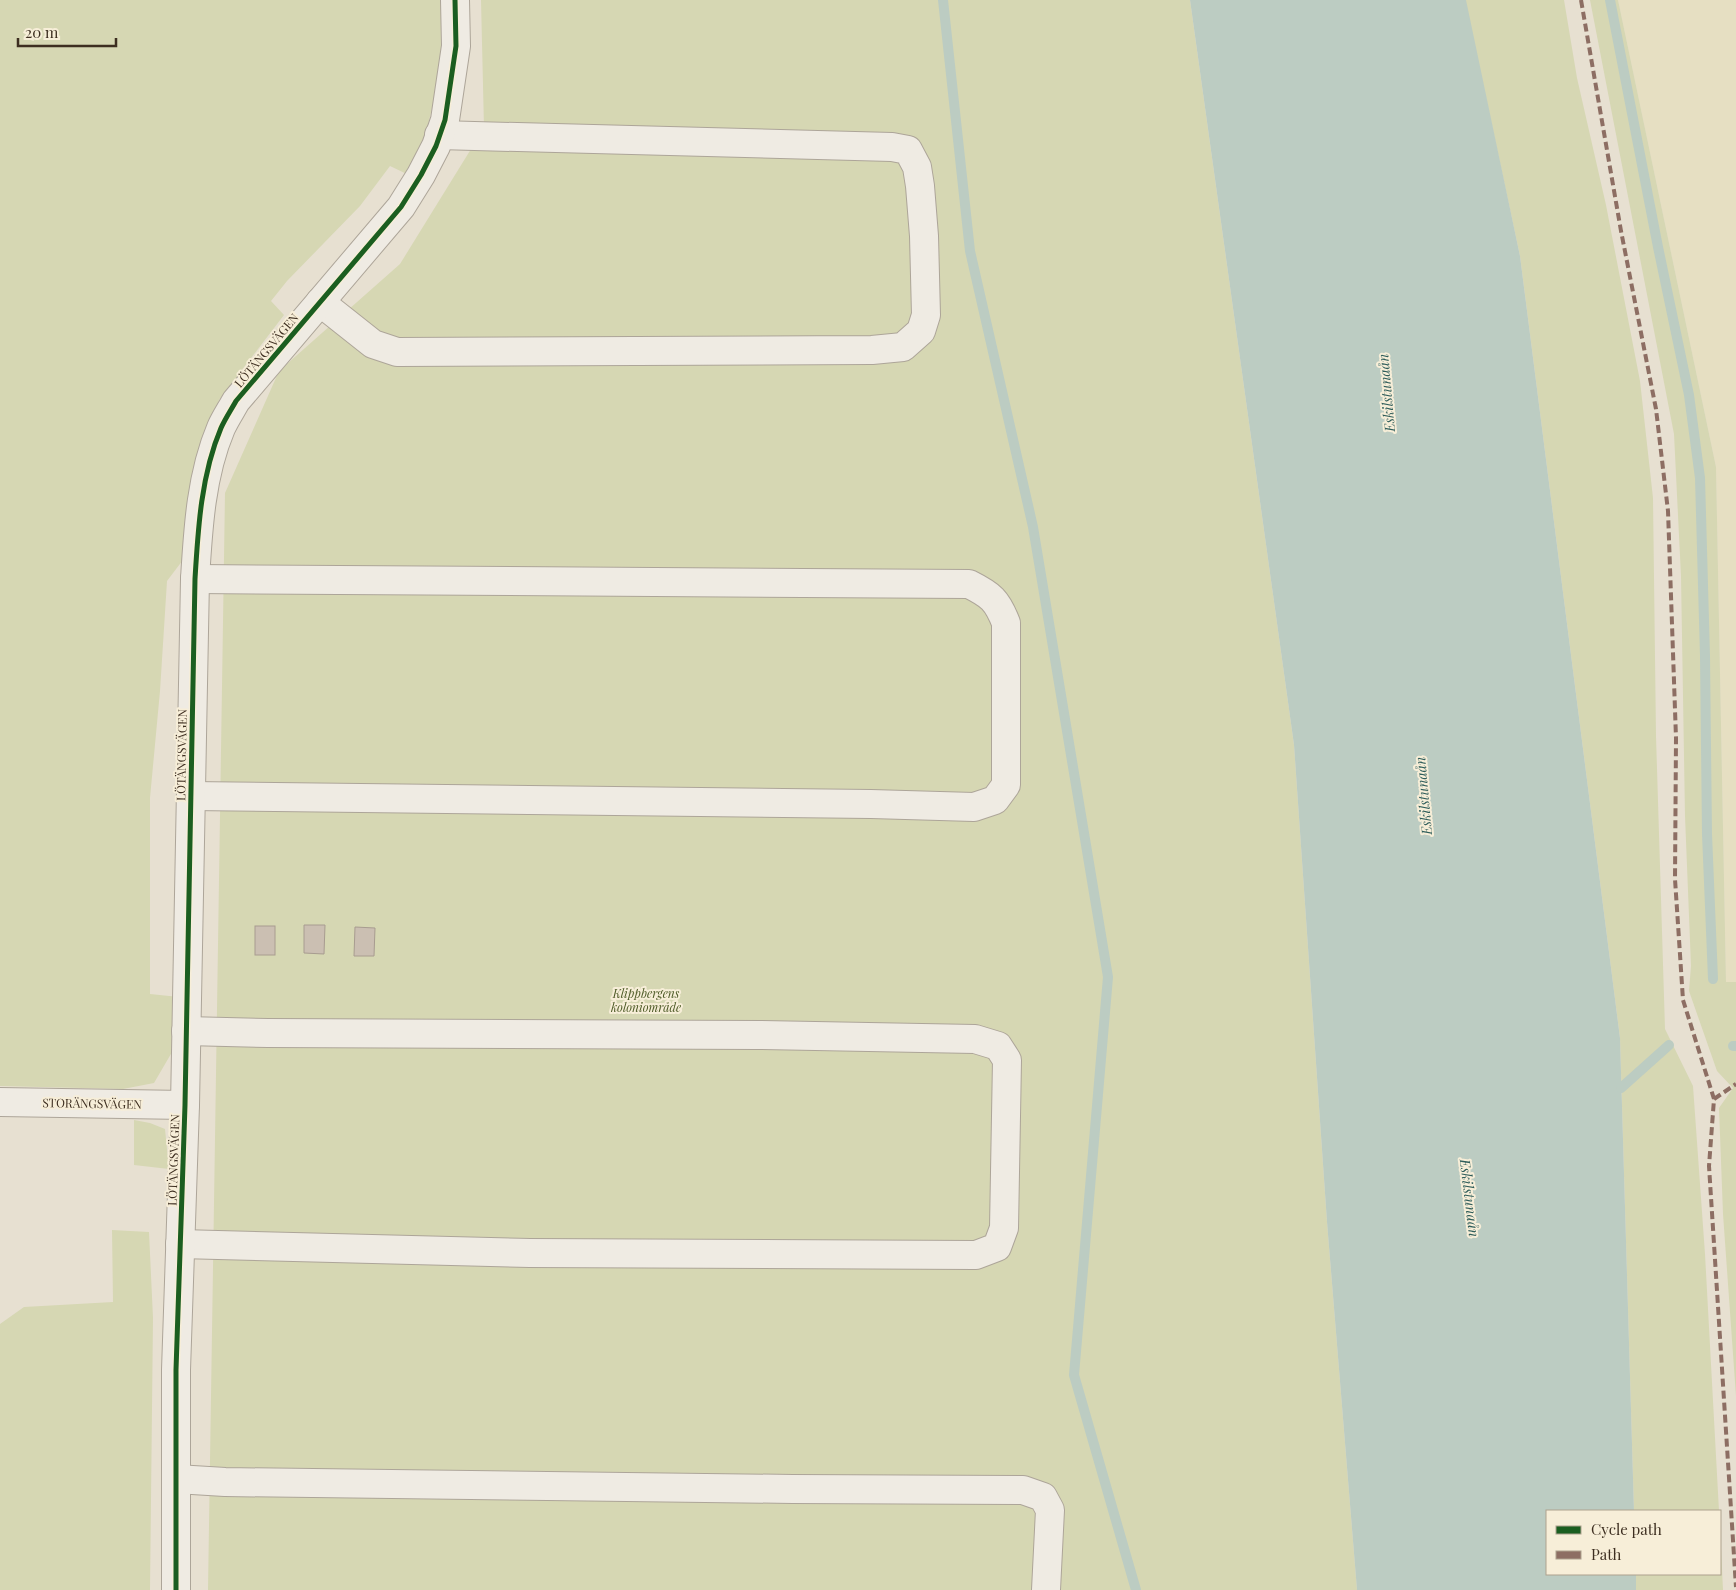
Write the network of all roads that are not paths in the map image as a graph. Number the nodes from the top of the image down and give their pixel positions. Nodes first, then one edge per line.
1 (455, 0) edge
2 (440, 135) junction
3 (320, 302) junction
4 (195, 579) junction
5 (191, 796) junction
6 (186, 1031) junction
7 (0, 1102) edge
8 (185, 1105) junction
9 (0, 1107) edge
10 (180, 1244) junction
11 (176, 1479) junction
12 (176, 1590) edge
13 (1046, 1590) edge

1 - 2 street, LÖTÄNGSVÄGEN
2 - 3 street, LÖTÄNGSVÄGEN
2 - 3 street
3 - 4 street, LÖTÄNGSVÄGEN
4 - 5 street, LÖTÄNGSVÄGEN
4 - 5 street
5 - 6 street, LÖTÄNGSVÄGEN
6 - 8 street, LÖTÄNGSVÄGEN
6 - 10 street
7 - 8 street, STORÄNGSVÄGEN
7 - 9 street
8 - 10 street, LÖTÄNGSVÄGEN
10 - 11 street, LÖTÄNGSVÄGEN
11 - 12 street, LÖTÄNGSVÄGEN
11 - 13 street

